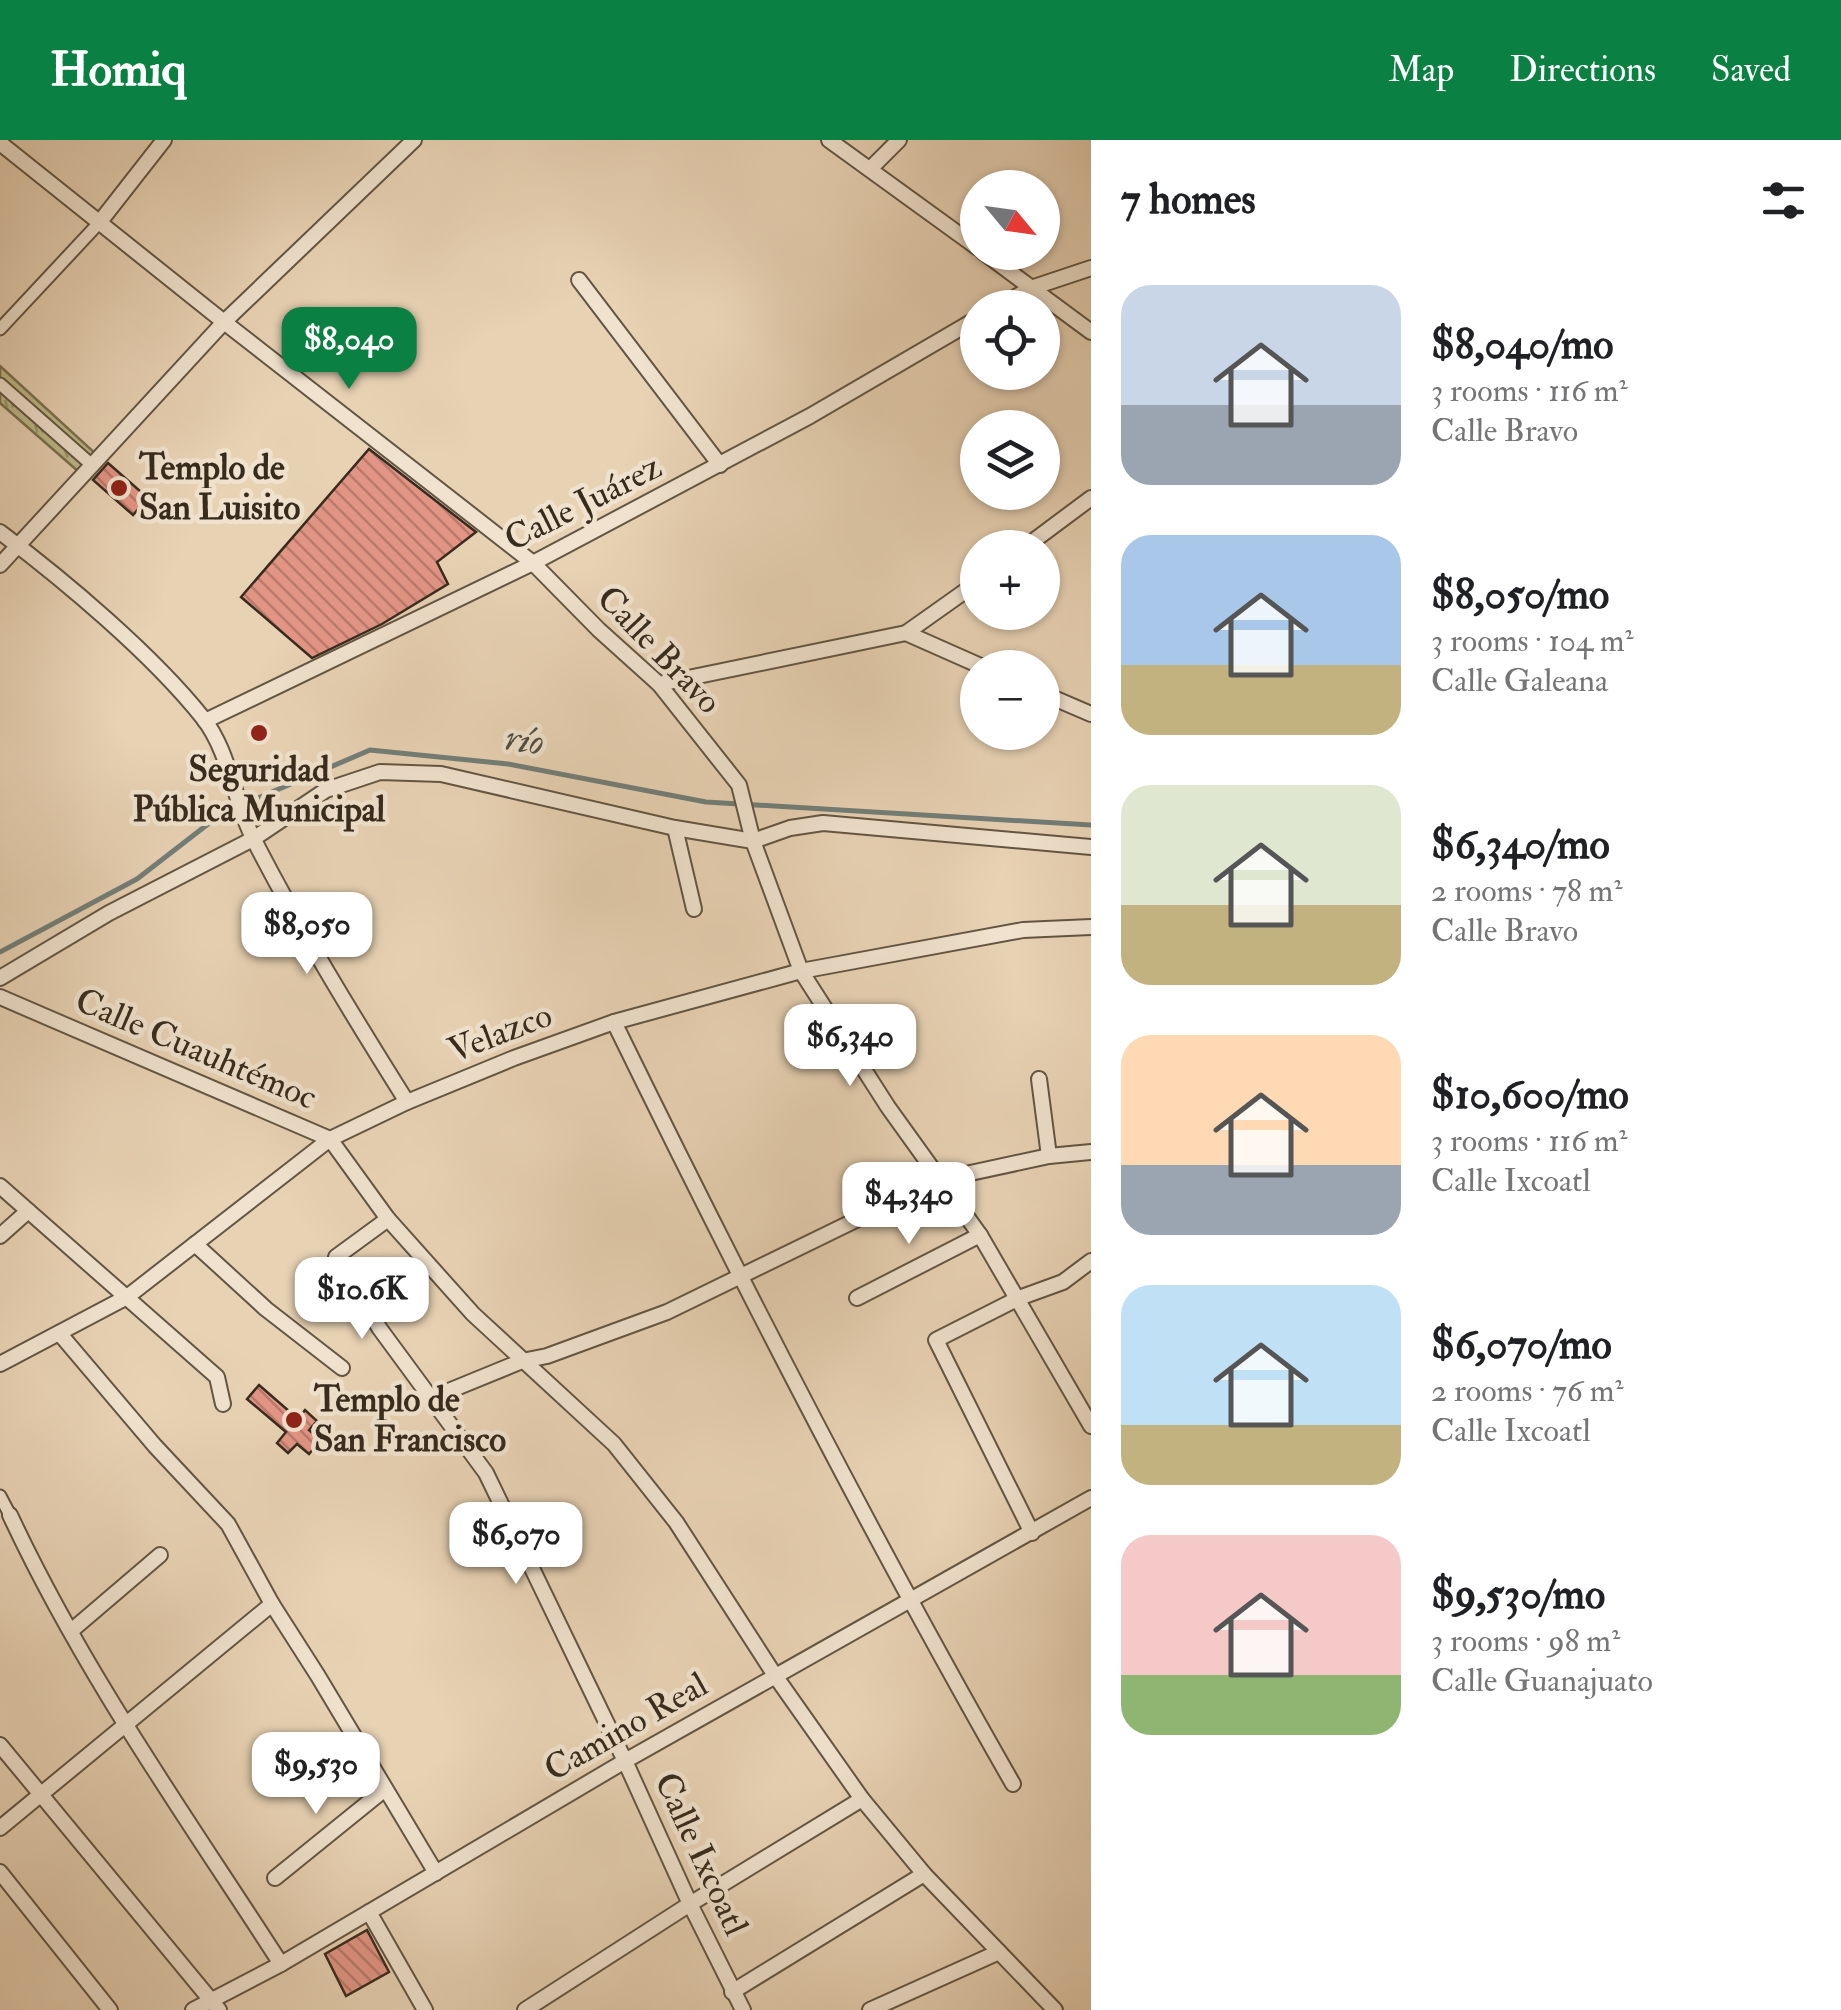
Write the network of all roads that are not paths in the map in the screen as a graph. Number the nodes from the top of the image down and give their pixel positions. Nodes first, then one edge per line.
1 (164, 140) edge
2 (414, 140) edge
3 (828, 140) edge
4 (899, 140) edge
5 (0, 142) edge
6 (870, 169) junction
7 (98, 223) junction
8 (960, 235) edge
9 (1091, 268) edge
10 (1007, 270) edge
11 (579, 280) dead end
12 (1032, 288) junction
13 (1028, 290) edge
14 (224, 322) junction
15 (0, 328) edge
16 (960, 328) edge
17 (1091, 332) edge
18 (0, 384) edge
19 (93, 466) junction
20 (720, 466) junction
21 (1091, 498) edge
22 (1048, 530) edge
23 (0, 532) edge
24 (18, 545) junction
25 (533, 563) junction
26 (0, 565) edge
27 (960, 595) edge
28 (906, 633) junction
29 (960, 657) edge
30 (660, 684) junction
31 (1060, 701) edge
32 (1091, 714) edge
33 (206, 721) junction
34 (676, 828) junction
35 (251, 834) junction
36 (752, 838) junction
37 (1091, 847) edge
38 (694, 908) dead end
39 (1091, 926) edge
40 (801, 971) junction
41 (0, 978) edge
42 (0, 997) edge
43 (614, 1022) junction
44 (1039, 1079) dead end
45 (407, 1102) junction
46 (330, 1140) junction
47 (1091, 1152) edge
48 (1049, 1156) junction
49 (938, 1180) junction
50 (0, 1186) edge
51 (28, 1211) junction
52 (388, 1218) junction
53 (980, 1235) junction
54 (0, 1236) edge
55 (194, 1244) junction
56 (1091, 1261) edge
57 (738, 1277) junction
58 (126, 1297) junction
59 (858, 1298) dead end
60 (1019, 1298) junction
61 (60, 1334) junction
62 (522, 1361) junction
63 (0, 1364) edge
64 (342, 1368) dead end
65 (430, 1400) junction
66 (224, 1404) dead end
67 (1091, 1426) edge
68 (0, 1496) edge
69 (1091, 1498) edge
70 (10, 1515) joint
71 (1032, 1533) junction
72 (160, 1555) dead end
73 (909, 1602) junction
74 (272, 1604) junction
75 (71, 1632) junction
76 (776, 1677) junction
77 (125, 1722) junction
78 (0, 1745) edge
79 (625, 1761) junction
80 (1013, 1784) dead end
81 (384, 1789) junction
82 (41, 1794) junction
83 (862, 1799) junction
84 (0, 1828) edge
85 (0, 1872) edge
86 (436, 1872) junction
87 (924, 1874) junction
88 (275, 1878) dead end
89 (690, 1904) junction
90 (369, 1912) junction
91 (999, 1952) junction
92 (282, 1964) junction
93 (732, 1992) junction
94 (215, 2004) edge
95 (110, 2010) edge
96 (192, 2010) edge
97 (425, 2010) edge
98 (526, 2010) edge
99 (743, 2010) edge
100 (870, 2010) edge
101 (1055, 2010) edge

1 - 7 street
2 - 14 street
3 - 6 street
4 - 6 street
5 - 7 street, Calle Bravo
6 - 8 street
7 - 14 street, Calle Bravo
7 - 15 street
9 - 12 street
10 - 12 street
11 - 20 street
12 - 13 street
12 - 17 street
14 - 19 street
14 - 25 street, Calle Bravo
16 - 20 street, Calle Juárez
18 - 19 street
19 - 24 street
20 - 25 street, Calle Juárez
21 - 22 street
23 - 24 street
24 - 26 street
24 - 33 street
25 - 30 street, Calle Bravo
25 - 33 street, Calle Juárez
27 - 28 street
28 - 29 street
28 - 30 street
30 - 36 street, Calle Bravo
31 - 32 street
33 - 35 street
34 - 35 street
34 - 36 street
34 - 38 street
35 - 41 street
35 - 45 street
36 - 37 street
36 - 40 street, Calle Bravo
39 - 40 street, Velazco
40 - 43 street, Velazco
40 - 49 street, Calle Bravo
42 - 46 street, Calle Cuauhtémoc
43 - 45 street, Velazco
43 - 57 street
44 - 48 street
45 - 46 street, Velazco
46 - 52 street, Calle Cuauhtémoc
46 - 55 street, Velazco
47 - 48 street
48 - 49 street
49 - 53 street, Calle Bravo
49 - 57 street
50 - 51 street
51 - 54 street
51 - 58 street
52 - 62 street, Calle Cuauhtémoc
52 - 65 street, Calle Ixcoatl
53 - 59 street
53 - 60 street, Calle Bravo
55 - 58 street, Velazco
55 - 64 street
56 - 60 street
57 - 62 street
57 - 73 street
58 - 61 street, Velazco
58 - 66 street
60 - 67 street, Calle Bravo
60 - 71 street
61 - 63 street, Velazco
61 - 74 street
62 - 65 street
62 - 76 street, Calle Cuauhtémoc
65 - 79 street, Calle Ixcoatl
68 - 70 street
69 - 71 street, Camino Real
70 - 75 street
71 - 73 street, Camino Real
72 - 75 street
73 - 76 street, Camino Real
73 - 80 street
74 - 77 street
74 - 81 street
75 - 77 street
76 - 79 street, Camino Real
76 - 83 street, Calle Cuauhtémoc
77 - 82 street
77 - 92 street
78 - 82 street
79 - 86 street, Camino Real
79 - 89 street, Calle Ixcoatl
81 - 86 street
81 - 88 street
82 - 84 street
82 - 94 street
83 - 87 street, Calle Cuauhtémoc
83 - 89 street
85 - 95 street
86 - 90 street, Camino Real
87 - 91 street, Calle Cuauhtémoc
87 - 93 street
89 - 93 street, Calle Ixcoatl
89 - 98 street
90 - 92 street, Camino Real
90 - 97 street
91 - 100 street
91 - 101 street, Calle Cuauhtémoc
92 - 94 street, Camino Real
93 - 99 street, Calle Ixcoatl
94 - 96 street, Camino Real

